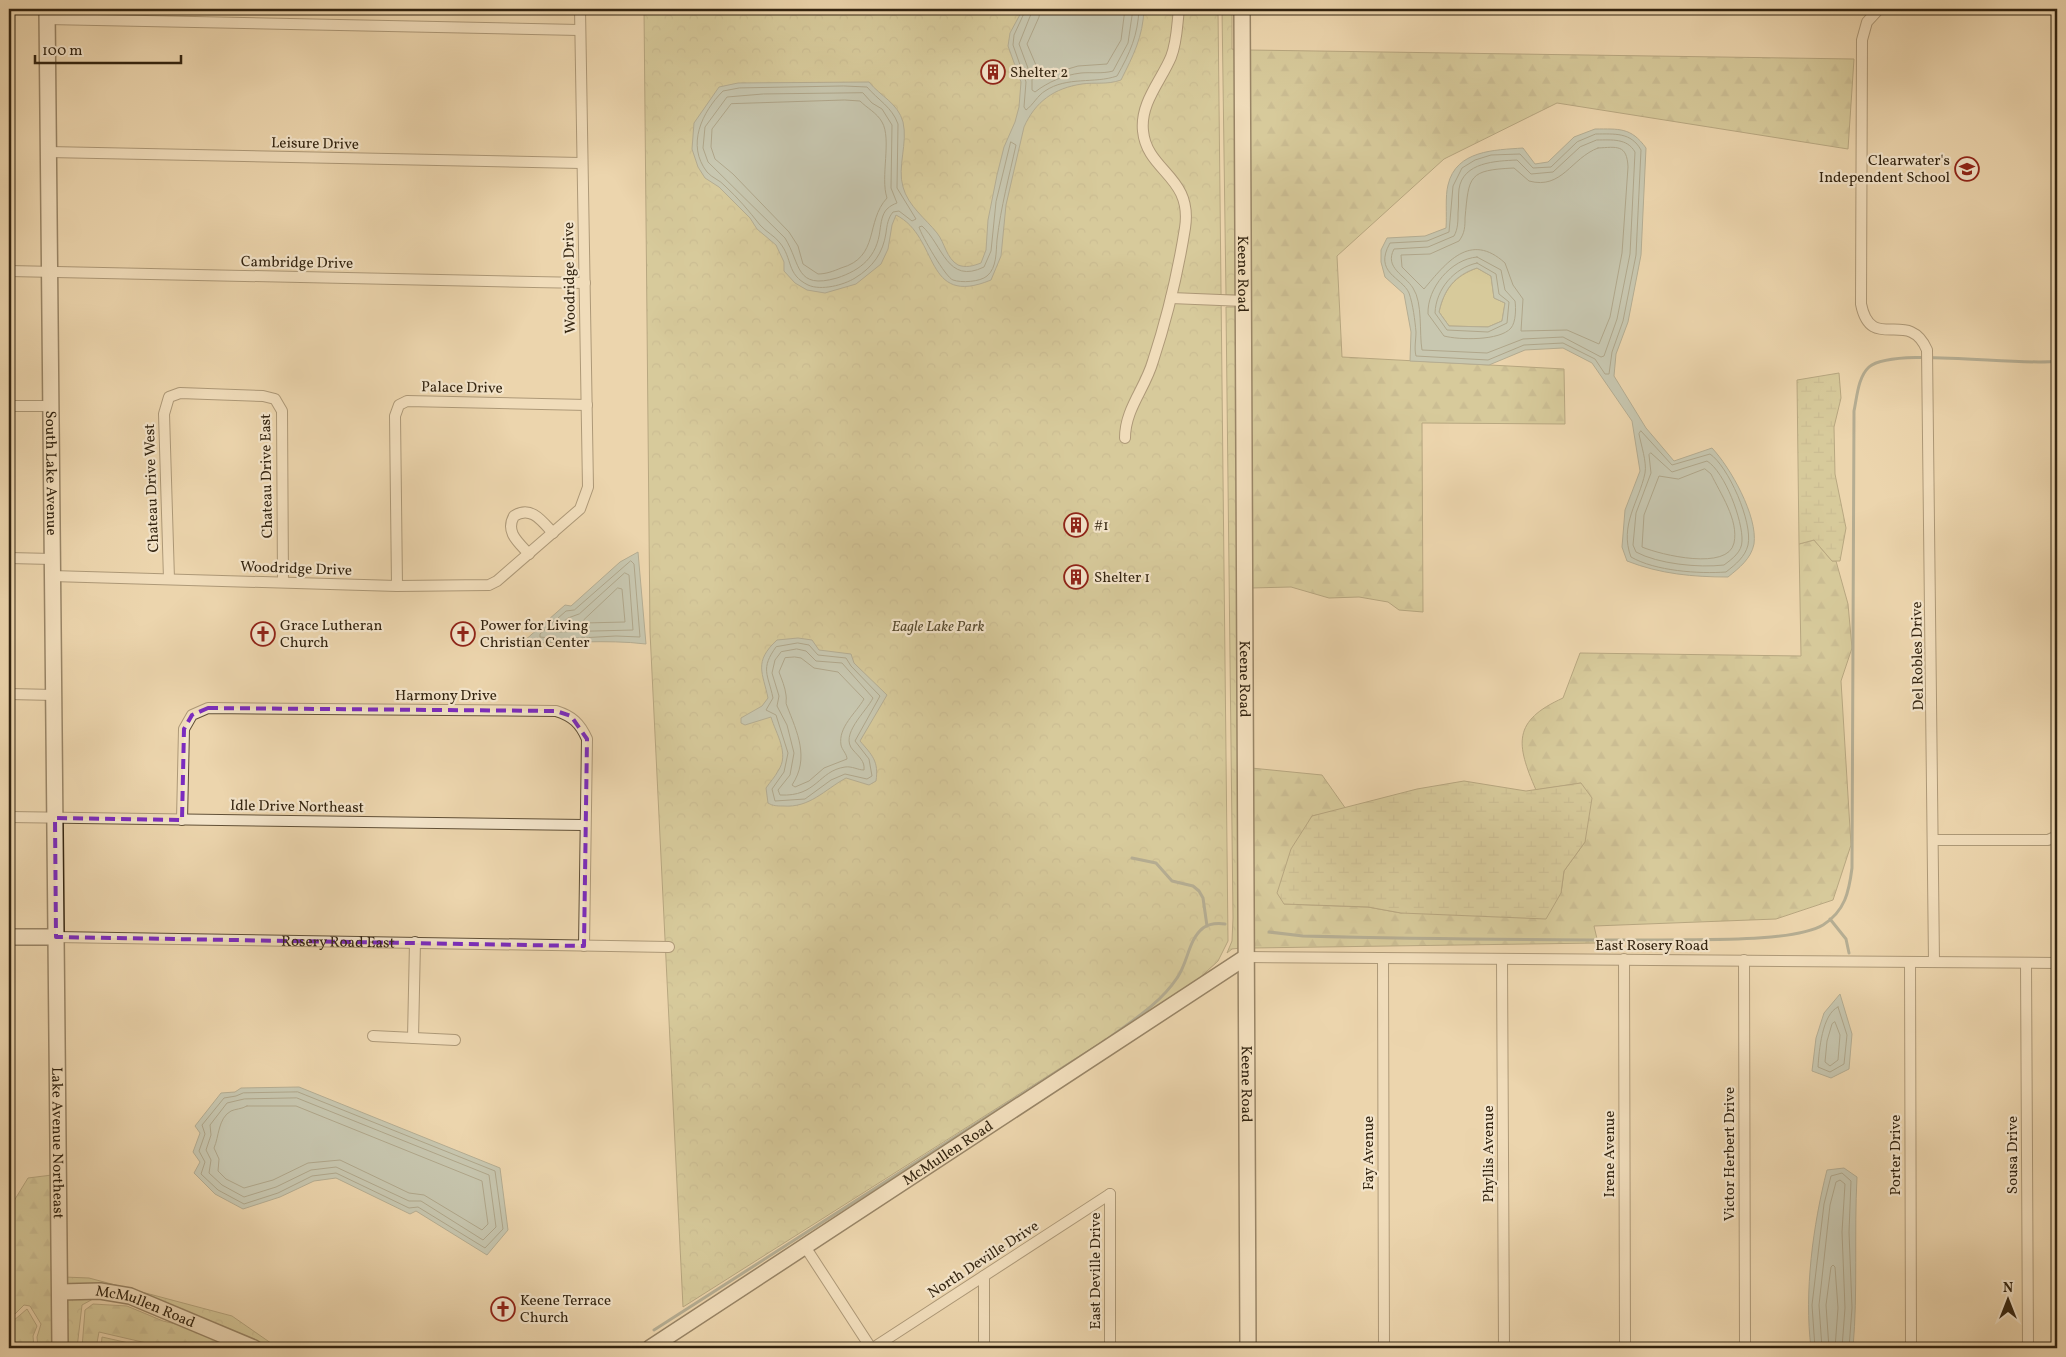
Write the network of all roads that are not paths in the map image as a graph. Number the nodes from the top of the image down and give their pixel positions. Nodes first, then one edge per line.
1 (580, 9) edge
2 (1180, 9) edge
3 (1242, 9) edge
4 (1879, 9) edge
5 (47, 14) edge
6 (580, 30) junction
7 (48, 152) junction
8 (581, 163) junction
9 (9, 271) edge
10 (50, 272) junction
11 (585, 283) junction
12 (1171, 298) junction
13 (1244, 301) junction
14 (275, 399) joint
15 (587, 405) junction
16 (9, 406) edge
17 (50, 406) junction
18 (1125, 438) dead end
19 (553, 533) junction
20 (528, 554) junction
21 (9, 558) edge
22 (52, 559) junction
23 (52, 576) junction
24 (169, 579) junction
25 (282, 582) junction
26 (398, 586) junction
27 (9, 694) edge
28 (54, 695) junction
29 (9, 817) edge
30 (55, 818) junction
31 (182, 820) junction
32 (584, 825) junction
33 (2057, 836) edge
34 (1934, 840) junction
35 (9, 937) edge
36 (56, 937) junction
37 (415, 942) junction
38 (584, 946) junction
39 (669, 947) dead end
40 (1246, 957) junction
41 (1383, 958) junction
42 (1502, 959) junction
43 (1624, 959) junction
44 (1744, 960) junction
45 (1910, 962) junction
46 (1934, 962) junction
47 (2026, 963) junction
48 (2057, 963) edge
49 (373, 1036) dead end
50 (413, 1038) junction
51 (455, 1040) dead end
52 (1110, 1194) joint
53 (804, 1245) junction
54 (984, 1276) junction
55 (60, 1292) junction
56 (60, 1348) edge
57 (254, 1348) edge
58 (650, 1348) edge
59 (872, 1348) edge
60 (984, 1348) edge
61 (1110, 1348) edge
62 (1248, 1348) edge
63 (1384, 1348) edge
64 (1504, 1348) edge
65 (1625, 1348) edge
66 (1745, 1348) edge
67 (1911, 1348) edge
68 (2028, 1348) edge

1 - 6 street, Woodridge Drive
2 - 12 street
3 - 13 street, Keene Road
4 - 34 street, Del Robles Drive
5 - 6 street
5 - 7 street, South Lake Avenue
6 - 8 street, Woodridge Drive
7 - 8 street, Leisure Drive
7 - 10 street, South Lake Avenue
8 - 11 street, Woodridge Drive
9 - 10 street, Cambridge Drive
10 - 11 street, Cambridge Drive
10 - 17 street, South Lake Avenue
11 - 15 street, Woodridge Drive
12 - 13 street
12 - 18 street
13 - 40 street, Keene Road
14 - 24 street, Chateau Drive West
14 - 25 street, Chateau Drive East
15 - 19 street, Woodridge Drive
15 - 26 street, Palace Drive
16 - 17 street
17 - 22 street, South Lake Avenue
19 - 20 street, Woodridge Drive
19 - 20 street
20 - 26 street, Woodridge Drive
21 - 22 street
22 - 23 street, South Lake Avenue
23 - 24 street, Woodridge Drive
23 - 28 street, South Lake Avenue
24 - 25 street, Woodridge Drive
25 - 26 street, Woodridge Drive
27 - 28 street
28 - 30 street, South Lake Avenue
29 - 30 street, Idle Drive Northeast
30 - 31 street, Idle Drive Northeast
30 - 36 street, South Lake Avenue
31 - 32 street, Idle Drive Northeast
31 - 32 street, Harmony Drive
32 - 38 street, Harmony Drive
33 - 34 street
34 - 46 street, Del Robles Drive
35 - 36 street, Rosery Road East
36 - 37 street, Rosery Road East
36 - 55 street, Lake Avenue Northeast
37 - 38 street, Rosery Road East
37 - 50 street
38 - 39 street, Rosery Road East
40 - 41 street, East Rosery Road
40 - 53 street, McMullen Road
40 - 62 street, Keene Road
41 - 42 street, East Rosery Road
41 - 63 street, Fay Avenue
42 - 43 street, East Rosery Road
42 - 64 street, Phyllis Avenue
43 - 44 street, East Rosery Road
43 - 65 street, Irene Avenue
44 - 45 street, East Rosery Road
44 - 66 street, Victor Herbert Drive
45 - 46 street, East Rosery Road
45 - 67 street, Porter Drive
46 - 47 street, East Rosery Road
47 - 48 street, East Rosery Road
47 - 68 street, Sousa Drive
49 - 50 street
50 - 51 street
52 - 54 street, North Deville Drive
52 - 61 street, East Deville Drive
53 - 58 street, McMullen Road
53 - 59 street
54 - 59 street, North Deville Drive
54 - 60 street
55 - 56 street, Lake Avenue Northeast
55 - 57 street, McMullen Road

